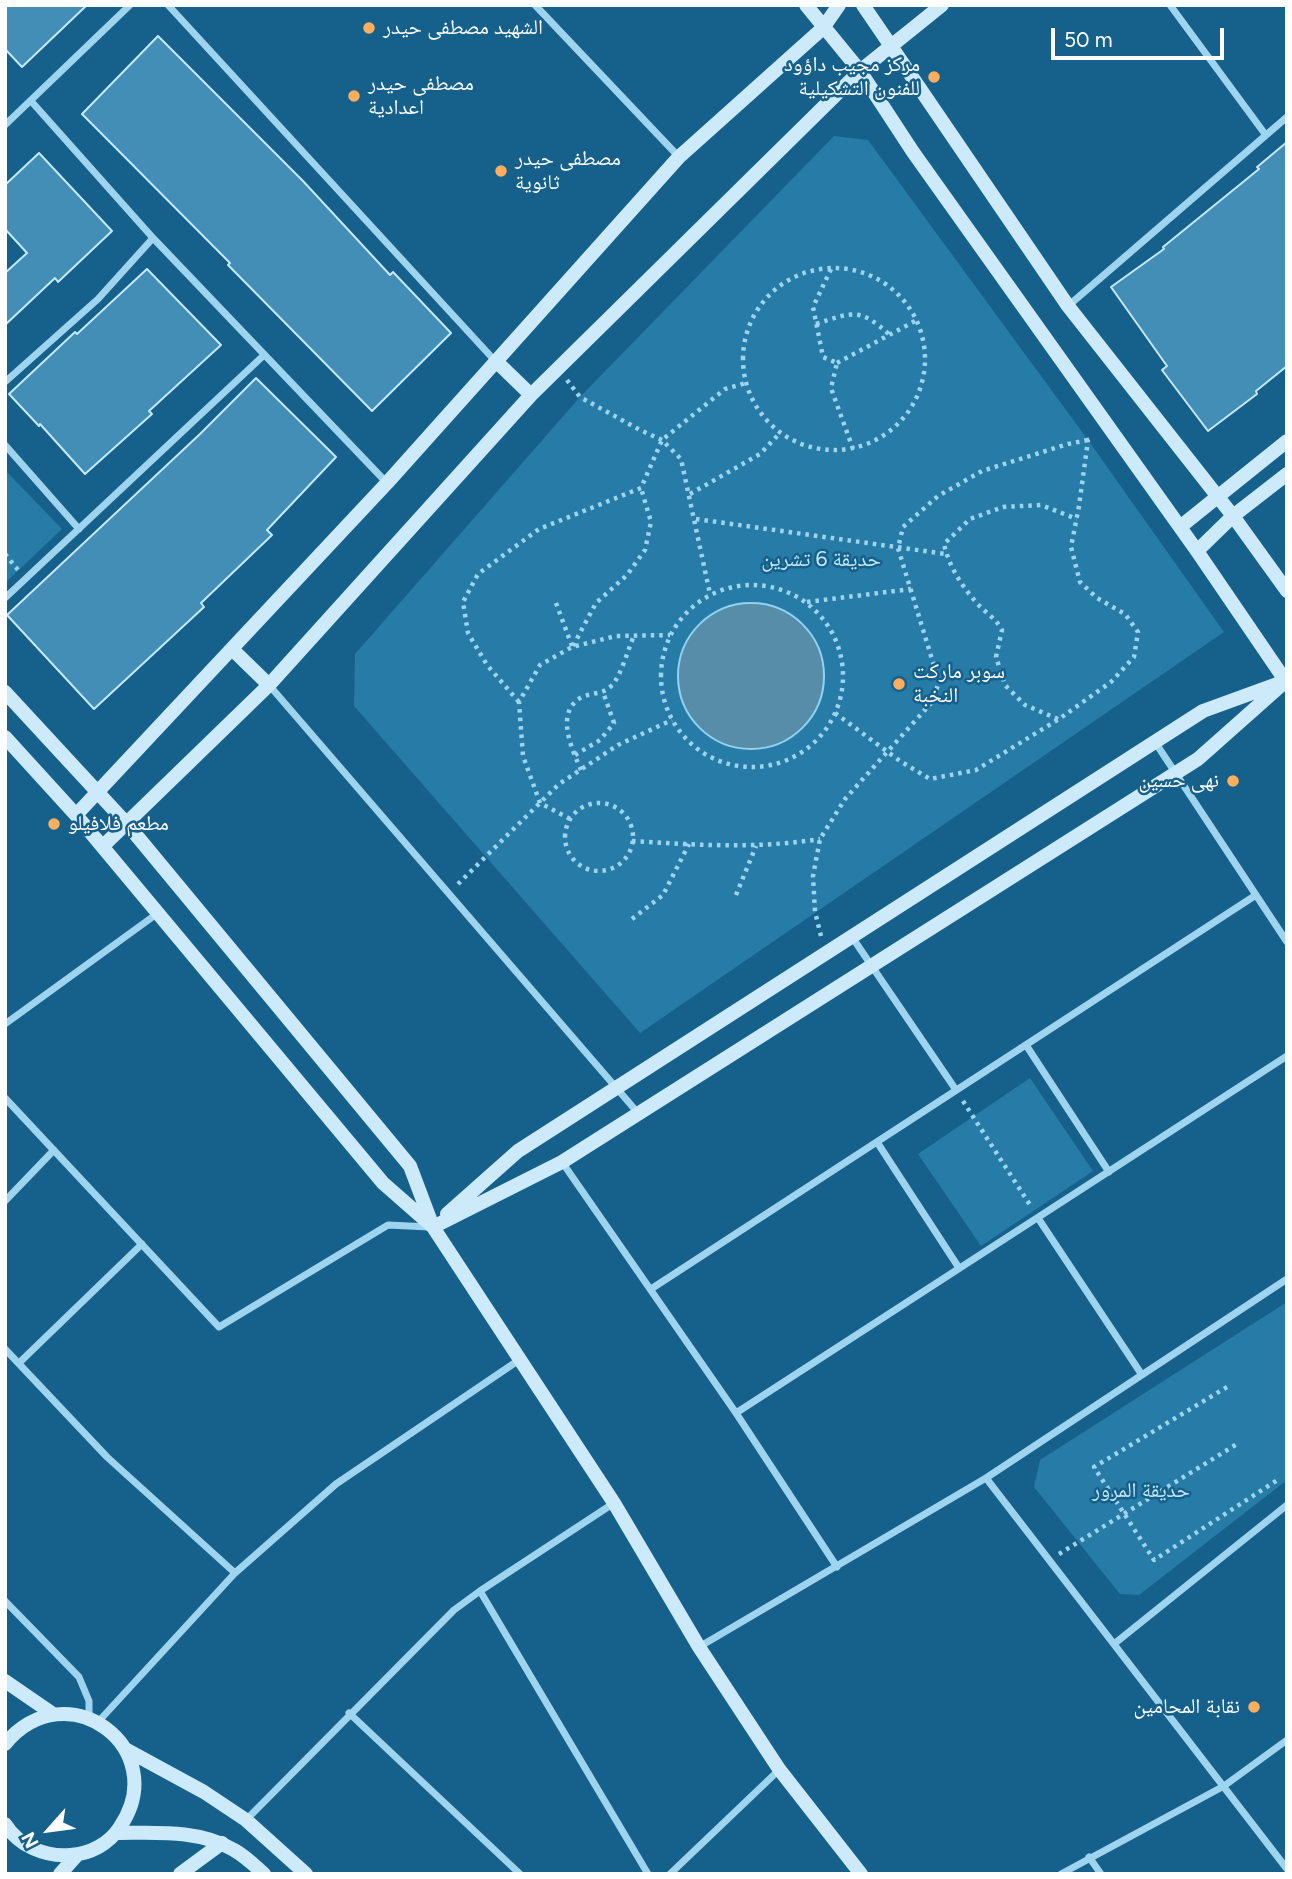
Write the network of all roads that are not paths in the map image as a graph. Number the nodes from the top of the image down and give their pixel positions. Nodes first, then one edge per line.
1 (130, 5) edge
2 (168, 5) edge
3 (535, 5) edge
4 (806, 5) edge
5 (839, 5) edge
6 (863, 5) edge
7 (942, 5) edge
8 (1170, 5) edge
9 (823, 28) junction
10 (889, 47) junction
11 (860, 71) junction
12 (31, 101) junction
13 (1287, 117) edge
14 (5, 125) edge
15 (1265, 134) junction
16 (679, 157) junction
17 (153, 238) junction
18 (1068, 306) junction
19 (263, 356) junction
20 (498, 363) junction
21 (5, 382) edge
22 (531, 395) junction
23 (1287, 441) edge
24 (5, 446) edge
25 (1287, 474) edge
26 (387, 484) junction
27 (1217, 498) junction
28 (1233, 516) junction
29 (1180, 527) junction
30 (79, 529) junction
31 (1197, 551) junction
32 (1287, 591) edge
33 (5, 598) edge
34 (233, 650) junction
35 (1286, 681) edge
36 (269, 685) junction
37 (5, 692) edge
38 (5, 737) edge
39 (1155, 742) junction
40 (1176, 773) junction
41 (98, 792) junction
42 (76, 815) junction
43 (127, 824) junction
44 (103, 846) junction
45 (1256, 895) junction
46 (158, 913) junction
47 (852, 937) junction
48 (1287, 942) edge
49 (872, 965) junction
50 (5, 1024) edge
51 (1026, 1045) junction
52 (1287, 1056) edge
53 (617, 1089) junction
54 (956, 1090) junction
55 (5, 1098) edge
56 (638, 1114) junction
57 (877, 1142) junction
58 (54, 1150) junction
59 (562, 1162) junction
60 (1109, 1172) junction
61 (5, 1201) edge
62 (1038, 1217) junction
63 (433, 1227) junction
64 (142, 1244) junction
65 (959, 1268) junction
66 (1287, 1279) edge
67 (651, 1289) junction
68 (5, 1349) edge
69 (519, 1360) junction
70 (19, 1363) junction
71 (1142, 1375) junction
72 (736, 1413) junction
73 (986, 1478) junction
74 (614, 1503) junction
75 (1287, 1505) edge
76 (836, 1567) junction
77 (235, 1573) junction
78 (480, 1591) junction
79 (5, 1601) edge
80 (1114, 1644) junction
81 (699, 1647) junction
82 (5, 1681) edge
83 (349, 1713) junction
84 (53, 1714) junction
85 (94, 1720) junction
86 (1287, 1740) edge
87 (5, 1744) edge
88 (125, 1749) junction
89 (779, 1769) junction
90 (1224, 1786) junction
91 (246, 1820) junction
92 (5, 1824) edge
93 (116, 1833) junction
94 (222, 1843) junction
95 (77, 1855) junction
96 (1089, 1857) junction
97 (1287, 1869) edge
98 (60, 1874) edge
99 (180, 1874) edge
100 (264, 1874) edge
101 (306, 1874) edge
102 (520, 1874) edge
103 (648, 1874) edge
104 (670, 1874) edge
105 (861, 1874) edge
106 (1061, 1874) edge
107 (1101, 1874) edge

1 - 12 street
2 - 20 street
3 - 16 street
4 - 9 main road
5 - 9 main road
6 - 10 main road
7 - 10 main road
8 - 15 street
9 - 11 main road
9 - 16 main road
10 - 11 main road
10 - 18 main road
11 - 22 main road
11 - 29 main road
12 - 14 street
12 - 17 street
13 - 15 street
15 - 18 street
16 - 20 main road
17 - 19 street
17 - 21 street
18 - 27 main road
19 - 26 street
19 - 30 street
20 - 22 main road
20 - 26 main road
22 - 36 main road
23 - 27 main road
24 - 30 street
25 - 28 main road
26 - 34 main road
27 - 28 main road
27 - 29 main road
28 - 31 main road
28 - 32 main road
29 - 31 main road
30 - 33 street
31 - 35 main road
34 - 36 main road
34 - 41 main road
35 - 39 main road
35 - 40 main road
36 - 43 main road
36 - 53 street
37 - 41 main road
38 - 42 main road
39 - 40 street
39 - 47 main road
40 - 45 street
40 - 49 main road
41 - 42 main road
41 - 43 main road
42 - 44 main road
43 - 44 main road
43 - 63 main road
44 - 46 main road
45 - 48 street
45 - 51 street
46 - 50 street
46 - 63 main road
47 - 49 street
47 - 53 main road
49 - 54 street
49 - 56 main road
51 - 54 street
51 - 60 street
52 - 60 street
53 - 56 street
53 - 63 main road
54 - 57 street
55 - 58 street
56 - 59 main road
57 - 65 street
57 - 67 street
58 - 61 street
58 - 64 street
59 - 63 main road
59 - 67 street
60 - 62 street
62 - 65 street
62 - 71 street
63 - 64 street
63 - 69 main road
64 - 70 street
65 - 72 street
66 - 71 street
67 - 72 street
68 - 70 street
69 - 74 main road
69 - 77 street
70 - 77 street
71 - 73 street
72 - 76 street
73 - 76 street
73 - 80 street
74 - 78 street
74 - 81 main road
75 - 80 street
76 - 81 street
77 - 85 street
78 - 83 street
78 - 103 street
79 - 85 street
80 - 90 street
81 - 89 main road
82 - 84 main road
83 - 91 street
83 - 102 street
84 - 85 main road
84 - 87 main road
85 - 88 main road
86 - 90 street
88 - 91 main road
88 - 93 main road
89 - 104 street
89 - 105 main road
90 - 96 street
90 - 97 street
91 - 101 main road
92 - 95 main road
93 - 94 main road
93 - 95 main road
94 - 99 main road
94 - 100 main road
95 - 98 main road
96 - 106 street
96 - 107 street

